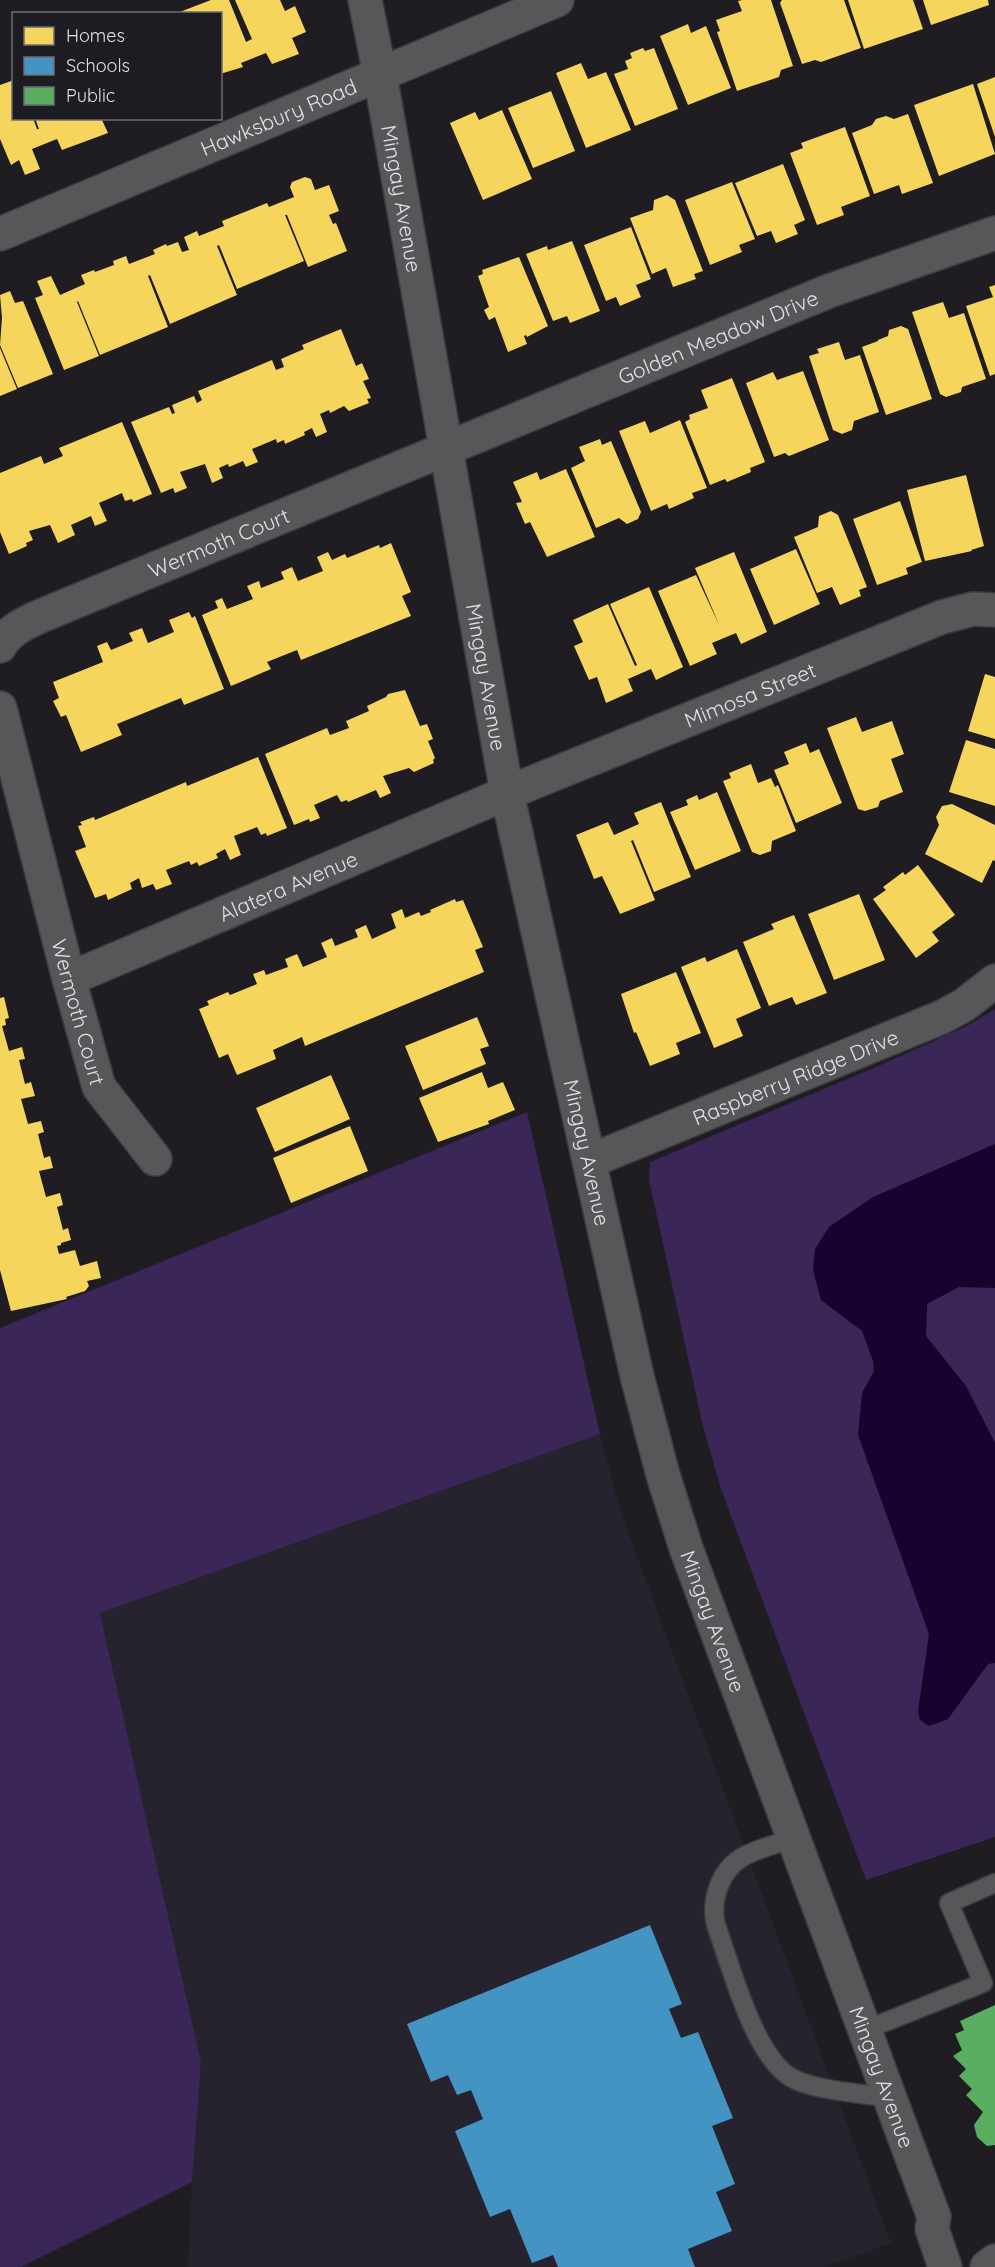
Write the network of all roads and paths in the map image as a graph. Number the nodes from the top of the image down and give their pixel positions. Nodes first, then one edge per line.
1 (365, 0) edge
2 (556, 0) edge
3 (380, 75) junction
4 (0, 234) edge
5 (995, 234) edge
6 (446, 449) junction
7 (995, 610) edge
8 (0, 646) edge
9 (0, 708) edge
10 (507, 793) junction
11 (69, 979) junction
12 (995, 981) edge
13 (155, 1159) dead end
14 (590, 1161) junction
15 (795, 1838) junction
16 (995, 1883) edge
17 (989, 1980) edge
18 (866, 2031) junction
19 (890, 2098) junction
20 (995, 2261) edge
21 (945, 2267) edge
22 (987, 2267) edge

1 - 3 street, Mingay Avenue
2 - 3 street, Hawksbury Road
3 - 4 street, Hawksbury Road
3 - 6 street, Mingay Avenue
5 - 6 street, Golden Meadow Drive
6 - 8 street, Wermoth Court
6 - 10 street, Mingay Avenue
7 - 10 street, Mimosa Street
9 - 11 street, Wermoth Court
10 - 11 street, Alatera Avenue
10 - 14 street, Mingay Avenue
11 - 13 street, Wermoth Court
12 - 14 street, Raspberry Ridge Drive
14 - 15 street, Mingay Avenue
15 - 18 street, Mingay Avenue
15 - 19 lane
16 - 17 lane
17 - 18 lane
18 - 19 street, Mingay Avenue
19 - 21 street, Mingay Avenue
20 - 22 street

